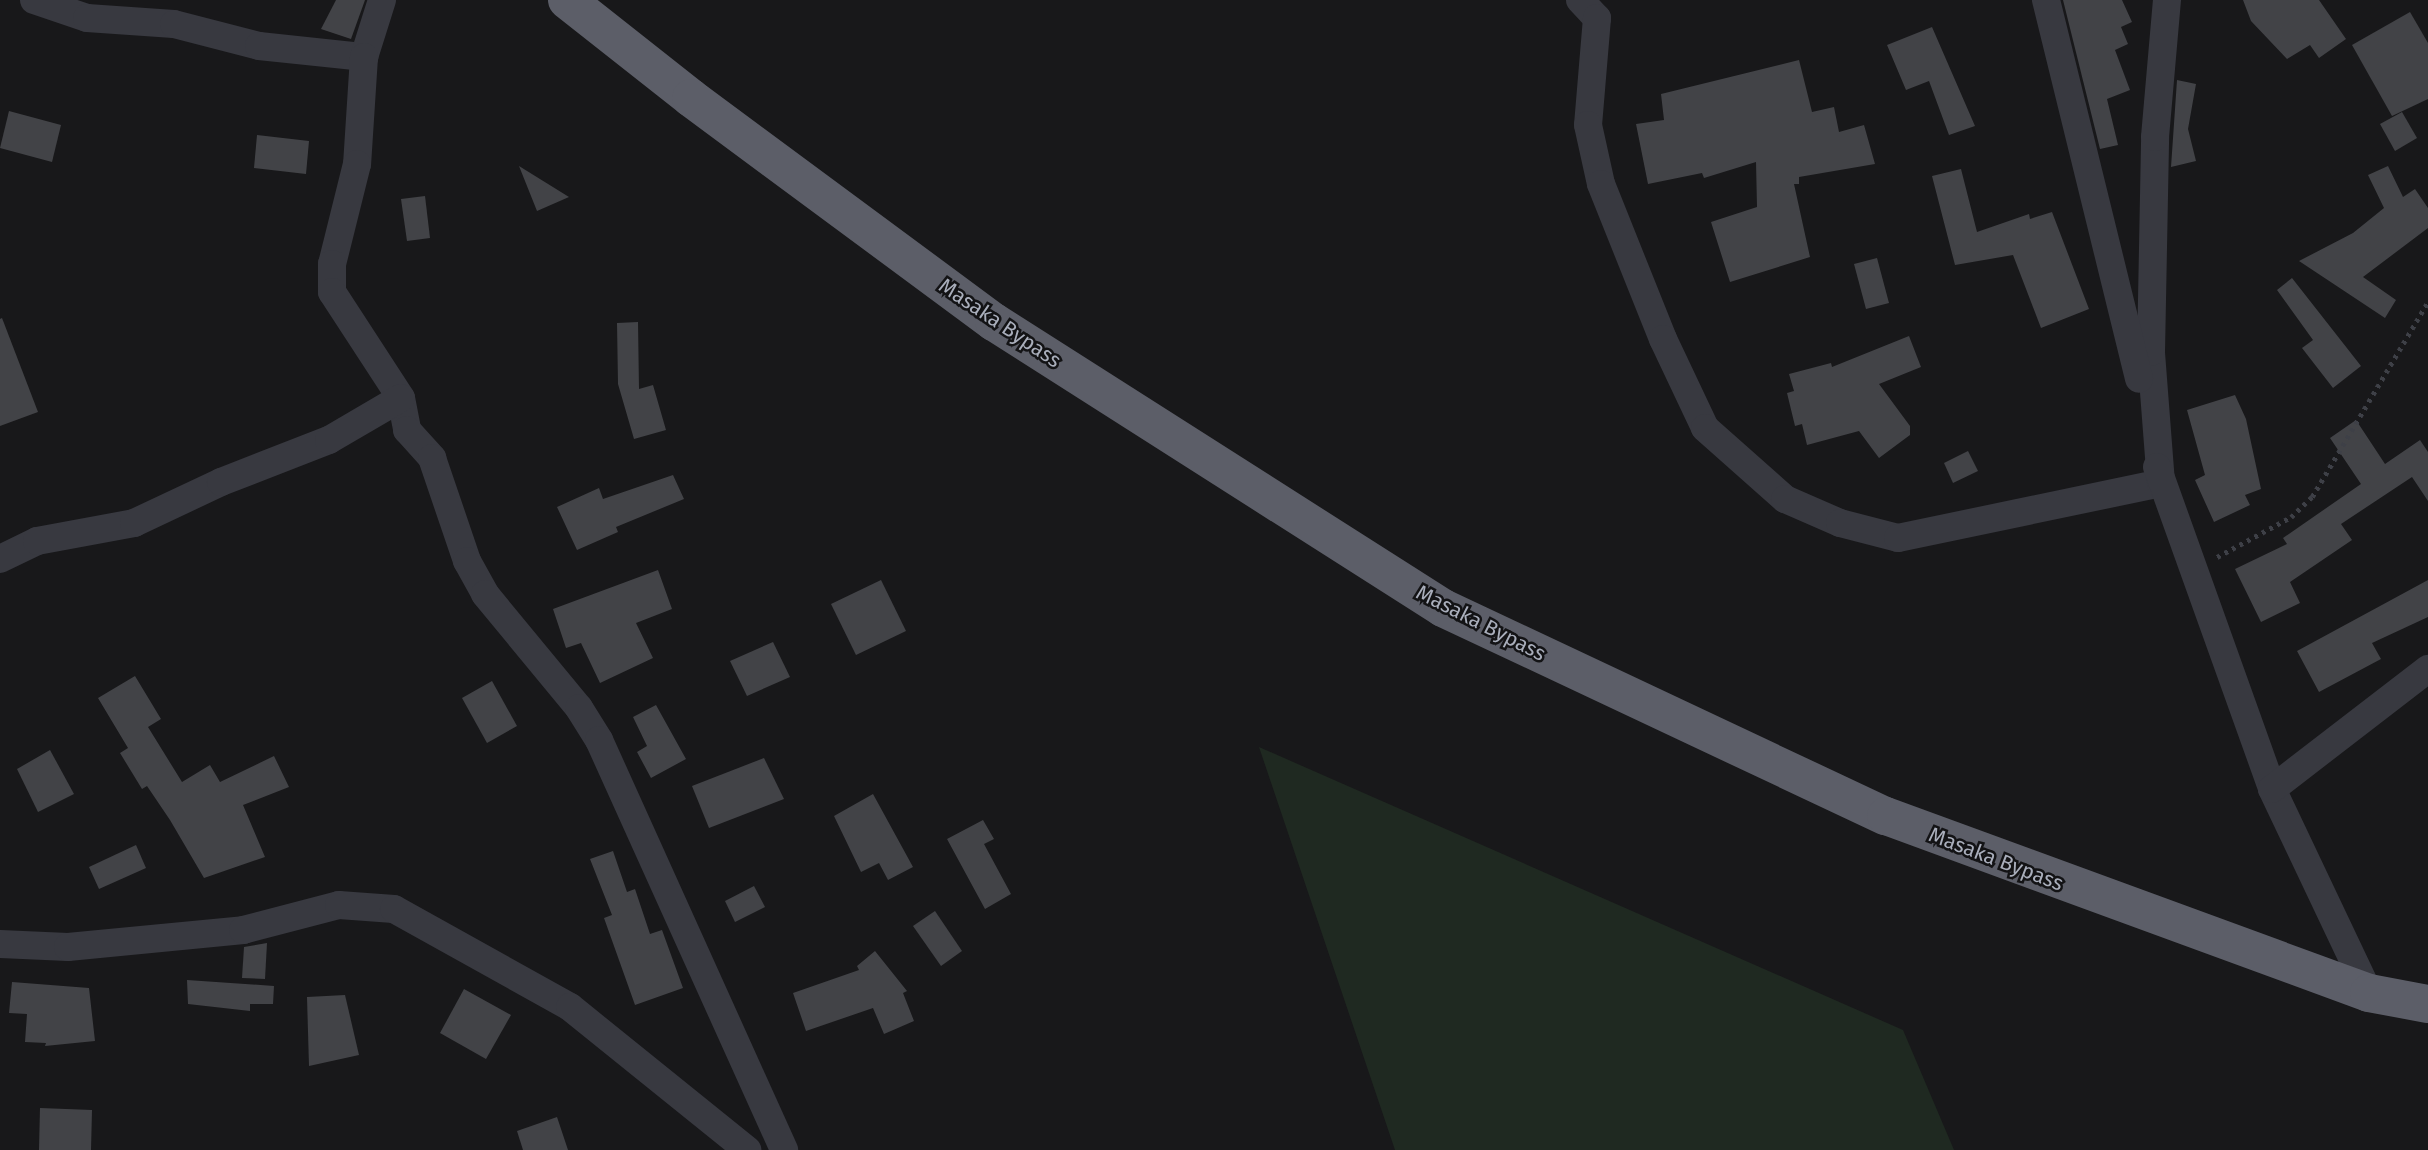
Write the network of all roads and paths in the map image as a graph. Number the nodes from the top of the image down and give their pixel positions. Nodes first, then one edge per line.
1 (34, 0) edge
2 (382, 0) edge
3 (567, 0) edge
4 (2046, 0) edge
5 (2166, 0) edge
6 (1591, 6) edge
7 (364, 57) junction
8 (2428, 302) edge
9 (401, 398) junction
10 (2161, 483) junction
11 (0, 559) edge
12 (2192, 571) junction
13 (2428, 669) edge
14 (2272, 789) junction
15 (0, 944) edge
16 (2369, 993) junction
17 (2428, 1004) edge
18 (747, 1150) edge
19 (784, 1150) edge

1 - 7 street
2 - 7 street
3 - 16 highway, Masaka Bypass
4 - 10 street
5 - 10 street
6 - 10 street
7 - 9 street
8 - 12 path
9 - 11 street
9 - 19 street
10 - 12 street
12 - 14 street
13 - 14 street
14 - 16 street
15 - 18 street
16 - 17 highway, Masaka Bypass

